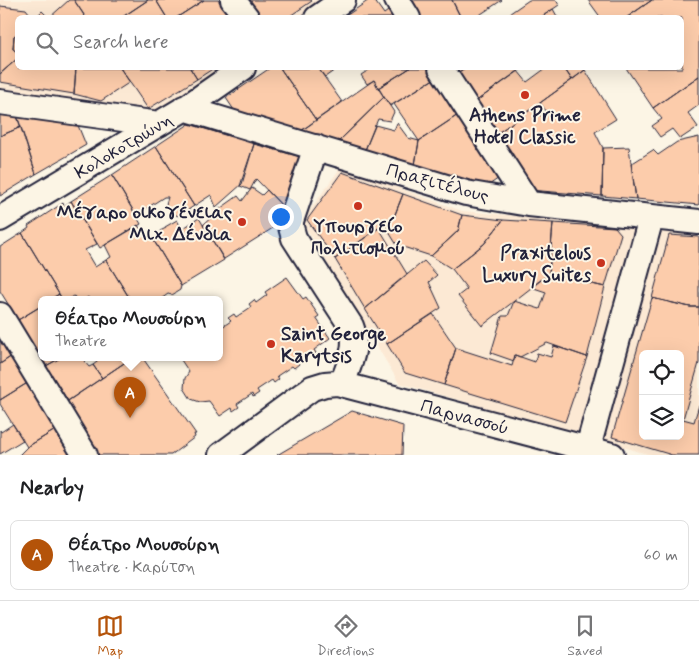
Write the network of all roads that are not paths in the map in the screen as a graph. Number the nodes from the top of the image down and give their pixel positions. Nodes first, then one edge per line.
1 (234, 0) edge
2 (343, 0) edge
3 (397, 0) edge
4 (245, 15) edge
5 (321, 15) edge
6 (406, 15) edge
7 (241, 70) edge
8 (442, 70) edge
9 (0, 102) edge
10 (184, 108) junction
11 (159, 124) junction
12 (316, 147) junction
13 (530, 204) junction
14 (652, 218) junction
15 (0, 219) edge
16 (699, 222) edge
17 (0, 315) edge
18 (342, 384) junction
19 (587, 451) edge
20 (86, 455) edge
21 (221, 455) edge
22 (612, 455) edge

1 - 4 street
2 - 5 street
3 - 6 street
7 - 10 street, Κολοκοτρώνη
8 - 13 street
9 - 11 street
10 - 11 street, Κολοκοτρώνη
10 - 12 street, Πραξιτέλους
11 - 15 street, Κολοκοτρώνη
12 - 13 street, Πραξιτέλους
12 - 18 street
13 - 14 street, Πραξιτέλους
14 - 16 street, Πραξιτέλους
14 - 19 street
17 - 20 street
18 - 19 street, Παρνασσού
18 - 21 street
19 - 22 street, Παρνασσού

